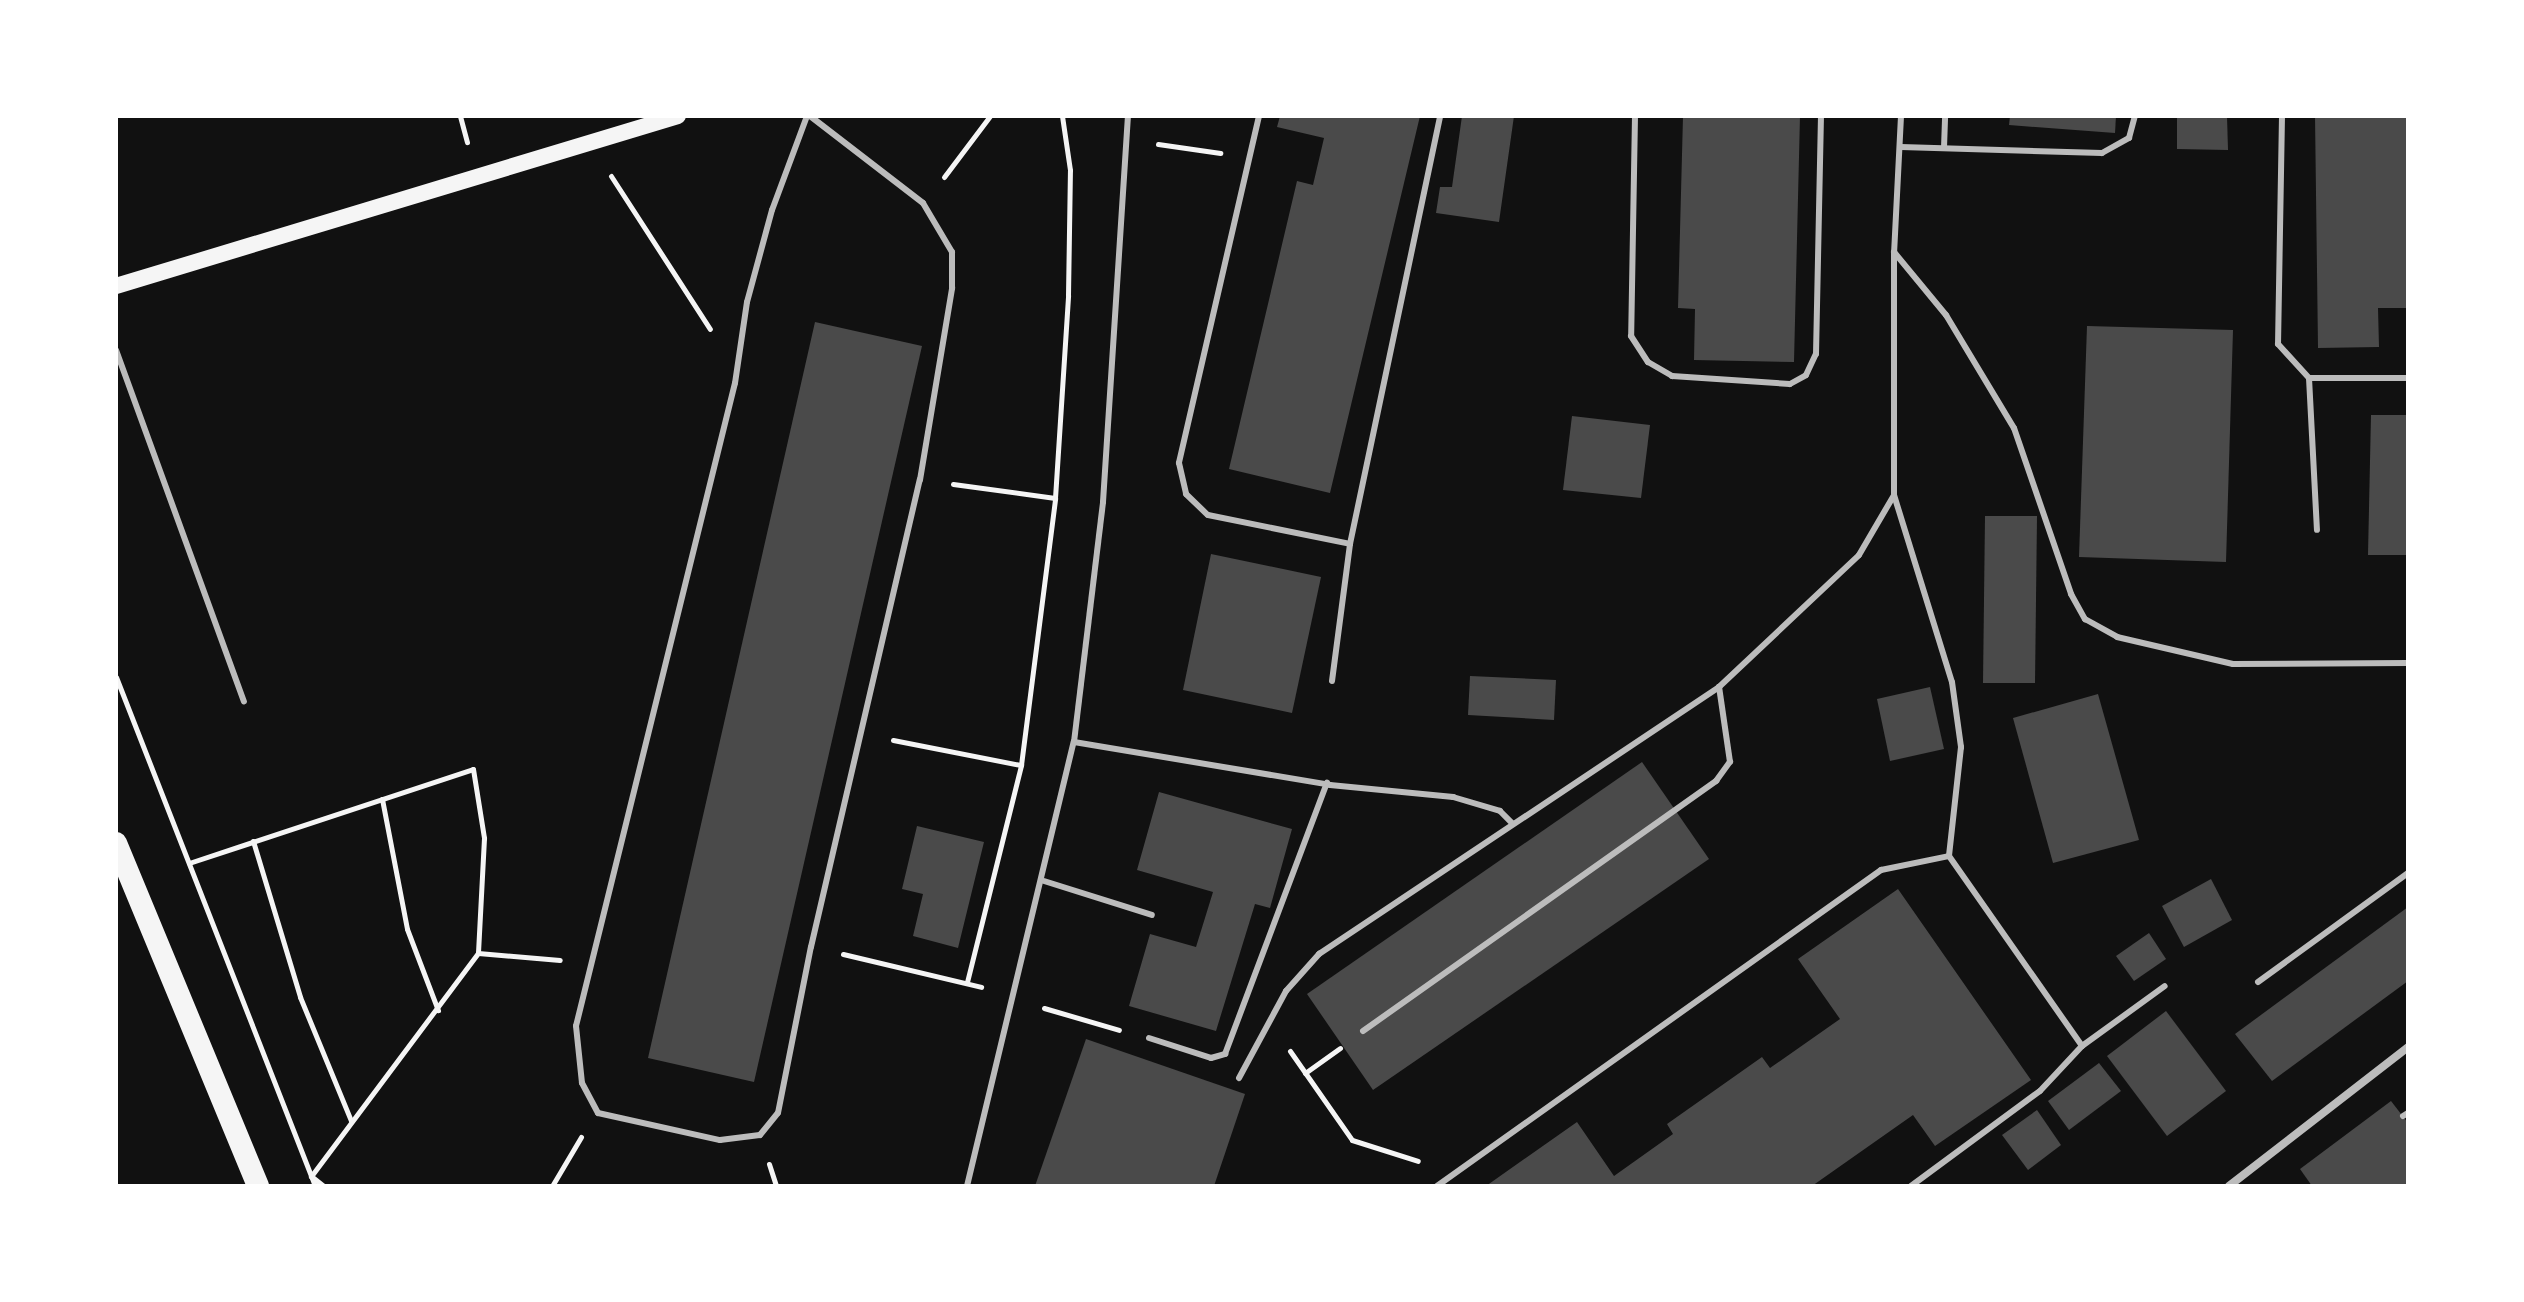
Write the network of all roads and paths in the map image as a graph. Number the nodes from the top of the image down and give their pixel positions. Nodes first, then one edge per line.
1 (460, 116) edge
2 (678, 116) edge
3 (809, 116) edge
4 (990, 116) edge
5 (1062, 116) edge
6 (1128, 116) edge
7 (1259, 116) edge
8 (1440, 116) edge
9 (1635, 116) edge
10 (1821, 116) edge
11 (1901, 116) edge
12 (1945, 116) edge
13 (2135, 116) edge
14 (2282, 116) edge
15 (1130, 140) junction
16 (467, 142) dead end
17 (591, 144) junction
18 (1901, 147) junction
19 (1944, 148) junction
20 (1249, 158) junction
21 (923, 203) junction
22 (1894, 252) junction
23 (116, 286) edge
24 (116, 350) edge
25 (2309, 378) junction
26 (2408, 378) edge
27 (735, 383) junction
28 (920, 480) junction
29 (1894, 495) junction
30 (1055, 498) junction
31 (2317, 530) dead end
32 (1350, 544) junction
33 (2408, 663) edge
34 (116, 677) edge
35 (1332, 681) dead end
36 (1719, 687) junction
37 (244, 701) dead end
38 (861, 734) junction
39 (1074, 742) junction
40 (1021, 765) junction
41 (1327, 782) junction
42 (382, 799) junction
43 (1512, 823) junction
44 (253, 841) junction
45 (116, 843) edge
46 (1949, 856) junction
47 (189, 863) junction
48 (2408, 873) edge
49 (1044, 881) junction
50 (1152, 915) dead end
51 (811, 947) junction
52 (478, 953) junction
53 (555, 959) dead end
54 (967, 982) junction
55 (2258, 982) dead end
56 (2165, 986) dead end
57 (1015, 998) junction
58 (438, 1011) junction
59 (1071, 1018) dead end
60 (1363, 1031) joint
61 (1149, 1038) joint
62 (2082, 1046) junction
63 (2408, 1047) edge
64 (1296, 1059) dead end
65 (1305, 1073) junction
66 (1239, 1078) dead end
67 (598, 1113) junction
68 (351, 1121) junction
69 (1453, 1173) junction
70 (311, 1176) junction
71 (258, 1186) edge
72 (315, 1186) edge
73 (324, 1186) edge
74 (552, 1186) edge
75 (967, 1186) edge
76 (1437, 1186) edge
77 (1911, 1186) edge
78 (2229, 1186) edge

1 - 16 path
2 - 17 main road
3 - 21 lane
3 - 27 lane
4 - 21 path
5 - 30 path
6 - 15 lane
7 - 20 lane
8 - 32 lane
9 - 10 lane
11 - 18 lane
12 - 19 lane
13 - 19 lane
14 - 25 lane
15 - 20 path
15 - 39 lane
17 - 23 main road
17 - 27 path
18 - 19 lane
18 - 22 lane
20 - 32 lane
21 - 28 lane
22 - 29 lane
22 - 33 lane
24 - 37 lane
25 - 26 lane
25 - 31 lane
27 - 67 lane
28 - 30 path
28 - 38 lane
29 - 36 lane
29 - 46 lane
30 - 40 path
32 - 35 lane
34 - 47 path
36 - 43 lane
36 - 60 lane
38 - 40 path
38 - 51 lane
39 - 41 lane
39 - 49 lane
40 - 54 path
41 - 43 lane
41 - 61 lane
42 - 44 path
42 - 52 path
42 - 58 path
43 - 66 lane
44 - 47 path
44 - 68 path
45 - 71 highway
46 - 62 lane
46 - 69 lane
47 - 70 path
48 - 55 lane
49 - 50 lane
49 - 57 lane
51 - 54 path
51 - 67 lane
52 - 53 path
52 - 58 path
54 - 57 path
56 - 62 lane
57 - 75 lane
58 - 68 path
59 - 61 path
60 - 65 path
62 - 77 lane
63 - 78 street
64 - 65 path
65 - 69 path
67 - 74 path
68 - 70 path
69 - 76 lane
70 - 72 path
70 - 73 path

